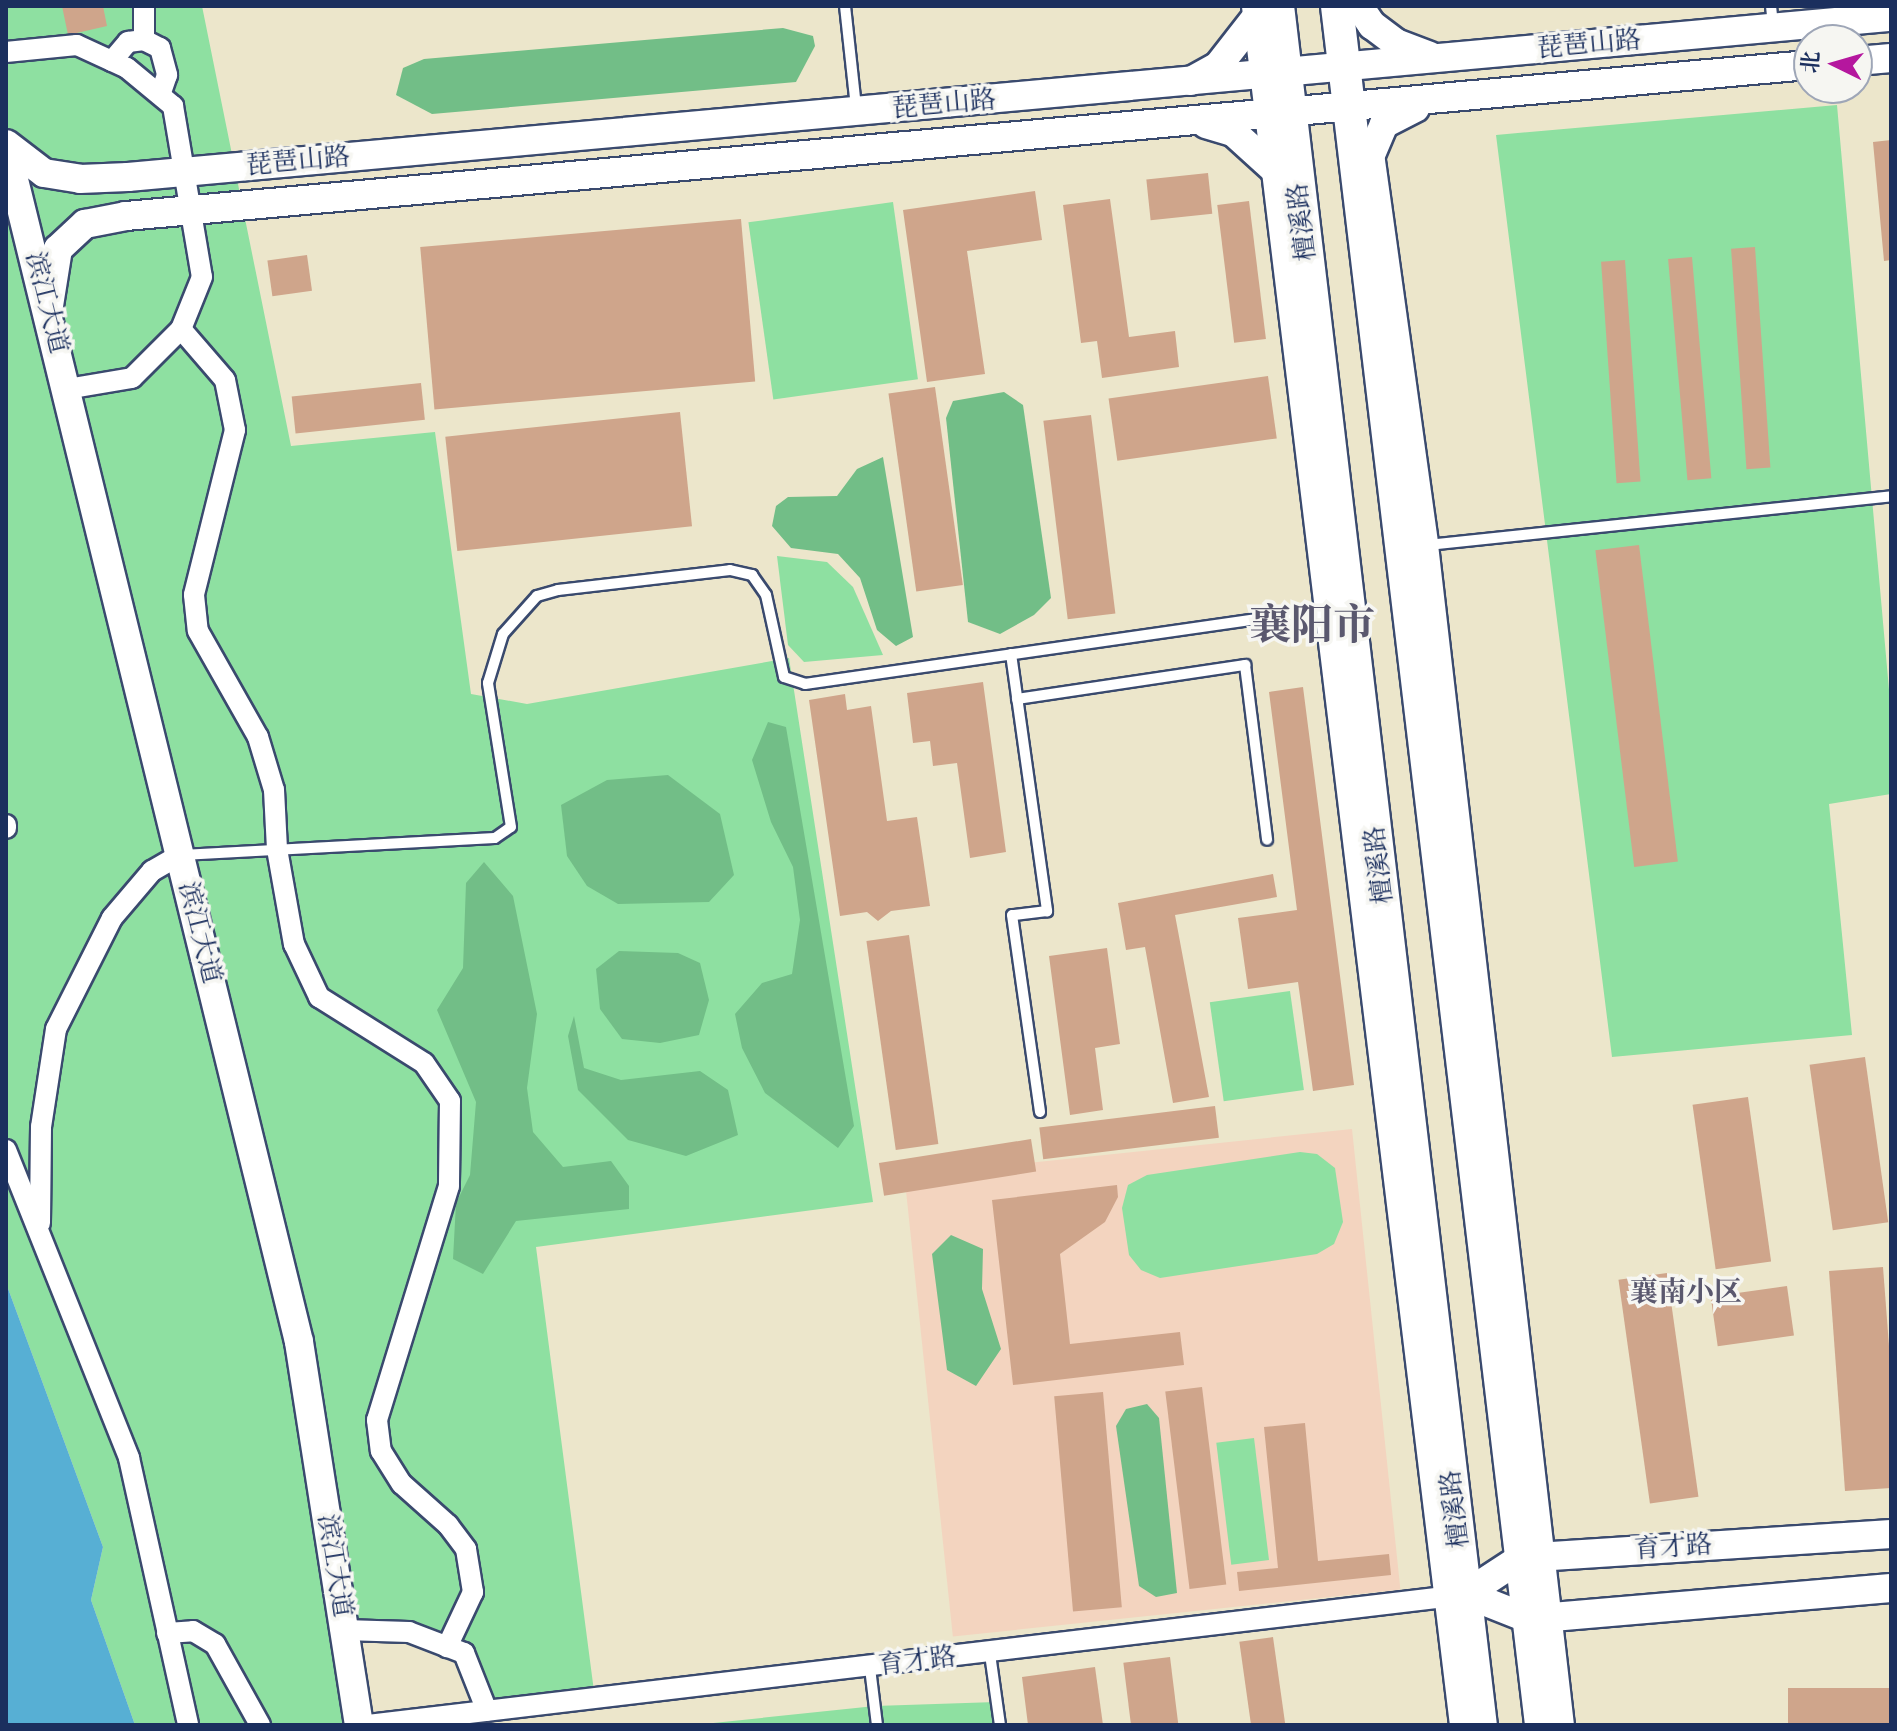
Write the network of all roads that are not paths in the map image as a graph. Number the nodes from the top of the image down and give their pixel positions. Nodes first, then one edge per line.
1 (144, 6) edge
2 (845, 6) edge
3 (1337, 6) edge
4 (1356, 6) edge
5 (1264, 9) edge
6 (1772, 17) edge
7 (1891, 17) edge
8 (144, 40) junction
9 (6, 52) edge
10 (1439, 59) junction
11 (112, 61) junction
12 (1352, 67) junction
13 (1793, 67) edge
14 (1275, 74) junction
15 (1186, 84) junction
16 (160, 95) junction
17 (1437, 100) junction
18 (1357, 107) junction
19 (857, 113) junction
20 (1280, 114) junction
21 (1193, 121) junction
22 (6, 146) edge
23 (1370, 157) junction
24 (1276, 171) junction
25 (183, 172) junction
26 (189, 209) junction
27 (48, 312) junction
28 (181, 329) junction
29 (67, 389) junction
30 (1891, 496) edge
31 (1413, 547) junction
32 (1340, 607) junction
33 (1011, 654) junction
34 (1017, 699) junction
35 (1267, 840) dead end
36 (277, 849) junction
37 (180, 855) junction
38 (1040, 1112) dead end
39 (6, 1150) edge
40 (40, 1235) junction
41 (1891, 1534) edge
42 (1531, 1557) junction
43 (1891, 1588) edge
44 (1457, 1595) junction
45 (1538, 1618) junction
46 (344, 1630) junction
47 (167, 1633) junction
48 (447, 1647) junction
49 (990, 1654) junction
50 (870, 1668) junction
51 (487, 1711) junction
52 (188, 1725) edge
53 (260, 1725) edge
54 (359, 1725) edge
55 (368, 1725) edge
56 (877, 1725) edge
57 (1000, 1725) edge
58 (1464, 1725) edge
59 (1481, 1725) edge
60 (1541, 1725) edge
61 (1560, 1725) edge

1 - 8 street
2 - 19 lane
3 - 12 main road
4 - 10 street
4 - 12 street
5 - 14 main road, 檀溪路
5 - 15 street
6 - 7 street, 琵琶山路
6 - 10 street, 琵琶山路
8 - 11 street
8 - 16 street
9 - 11 street
10 - 12 street, 琵琶山路
11 - 16 street
12 - 14 street, 琵琶山路
12 - 18 main road
13 - 17 street, 琵琶山路
14 - 15 street, 琵琶山路
14 - 20 main road, 檀溪路
15 - 19 street, 琵琶山路
16 - 25 street
17 - 18 street, 琵琶山路
17 - 23 street
18 - 20 street, 琵琶山路
18 - 23 street
18 - 31 main road
19 - 25 street, 琵琶山路
20 - 21 street, 琵琶山路
20 - 24 street
20 - 32 main road, 檀溪路
21 - 24 street
21 - 26 street, 琵琶山路
22 - 25 street, 琵琶山路
22 - 27 street, 滨江大道
23 - 31 street
24 - 32 street
25 - 26 street
26 - 27 street, 琵琶山路
26 - 28 street
27 - 29 street, 滨江大道
28 - 29 street
28 - 36 street
29 - 37 street, 滨江大道
30 - 31 lane
31 - 42 main road
32 - 33 lane
32 - 44 main road, 檀溪路
33 - 34 lane
33 - 36 lane
34 - 35 lane
34 - 38 lane
36 - 37 lane
36 - 48 street
37 - 40 street
37 - 46 street, 滨江大道
39 - 40 street
40 - 47 street
41 - 42 street, 育才路
42 - 44 street, 育才路
42 - 45 main road
43 - 45 street, 育才路
44 - 45 street, 育才路
44 - 49 street, 育才路
44 - 58 street
44 - 59 main road, 檀溪路
45 - 60 main road
45 - 61 street
46 - 48 street
46 - 54 street, 滨江大道
47 - 52 street
47 - 53 street
48 - 51 street
49 - 50 street, 育才路
49 - 57 lane
50 - 51 street, 育才路
50 - 56 lane
51 - 55 street, 育才路

